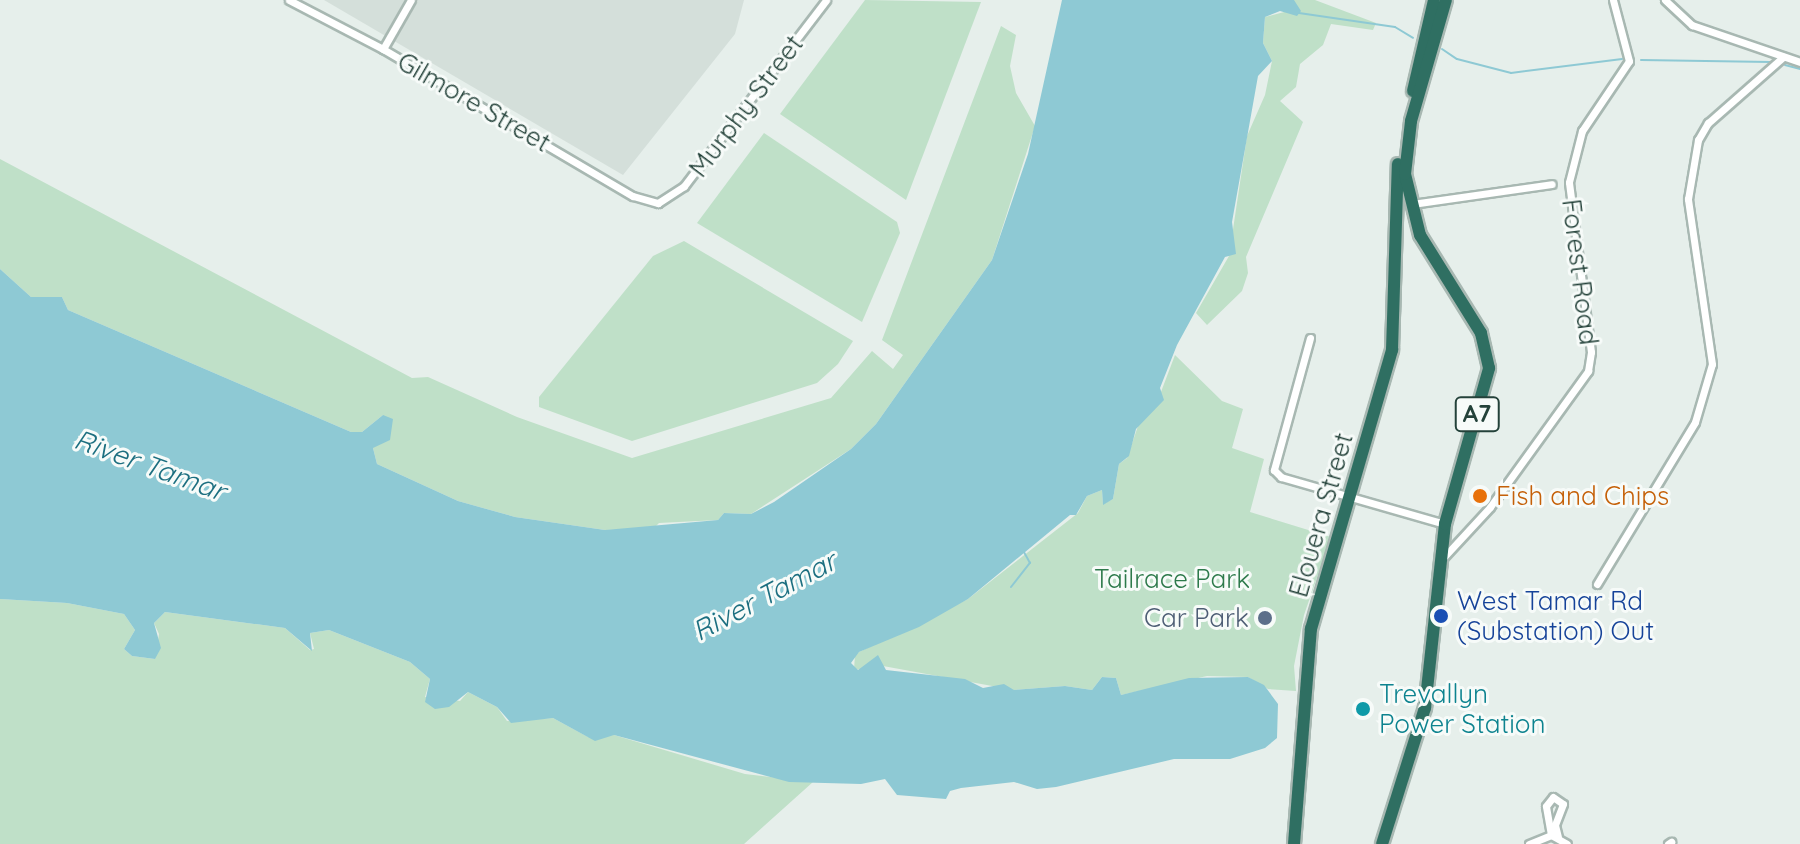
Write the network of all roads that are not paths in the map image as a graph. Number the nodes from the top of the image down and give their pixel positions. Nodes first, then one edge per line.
1 (289, 0) edge
2 (411, 0) edge
3 (826, 0) edge
4 (1434, 0) edge
5 (1446, 0) edge
6 (1613, 0) edge
7 (1665, 0) edge
8 (383, 49) junction
9 (1783, 57) junction
10 (1800, 62) edge
11 (1552, 184) dead end
12 (658, 203) joint
13 (1403, 203) junction
14 (1310, 338) dead end
15 (1349, 497) junction
16 (1445, 530) junction
17 (1461, 541) junction
18 (1441, 560) junction
19 (1597, 584) dead end
20 (1554, 836) junction
21 (1294, 844) edge
22 (1382, 844) edge
23 (1529, 844) edge
24 (1567, 844) edge

1 - 8 street, Gilmore Street
2 - 8 street
3 - 12 street, Murphy Street
4 - 13 highway, A7
5 - 13 highway, A7
6 - 17 street, Forest Road
7 - 9 street
8 - 12 street, Gilmore Street
9 - 10 street
9 - 19 street
11 - 13 street
13 - 15 highway, Elouera Street / A7
13 - 16 highway, A7
14 - 15 street
15 - 16 street
15 - 21 highway, Elouera Street / A7
16 - 17 street
16 - 18 highway, A7
17 - 18 street, Forest Road
18 - 22 highway, A7
20 - 20 street
20 - 23 street
20 - 24 street

